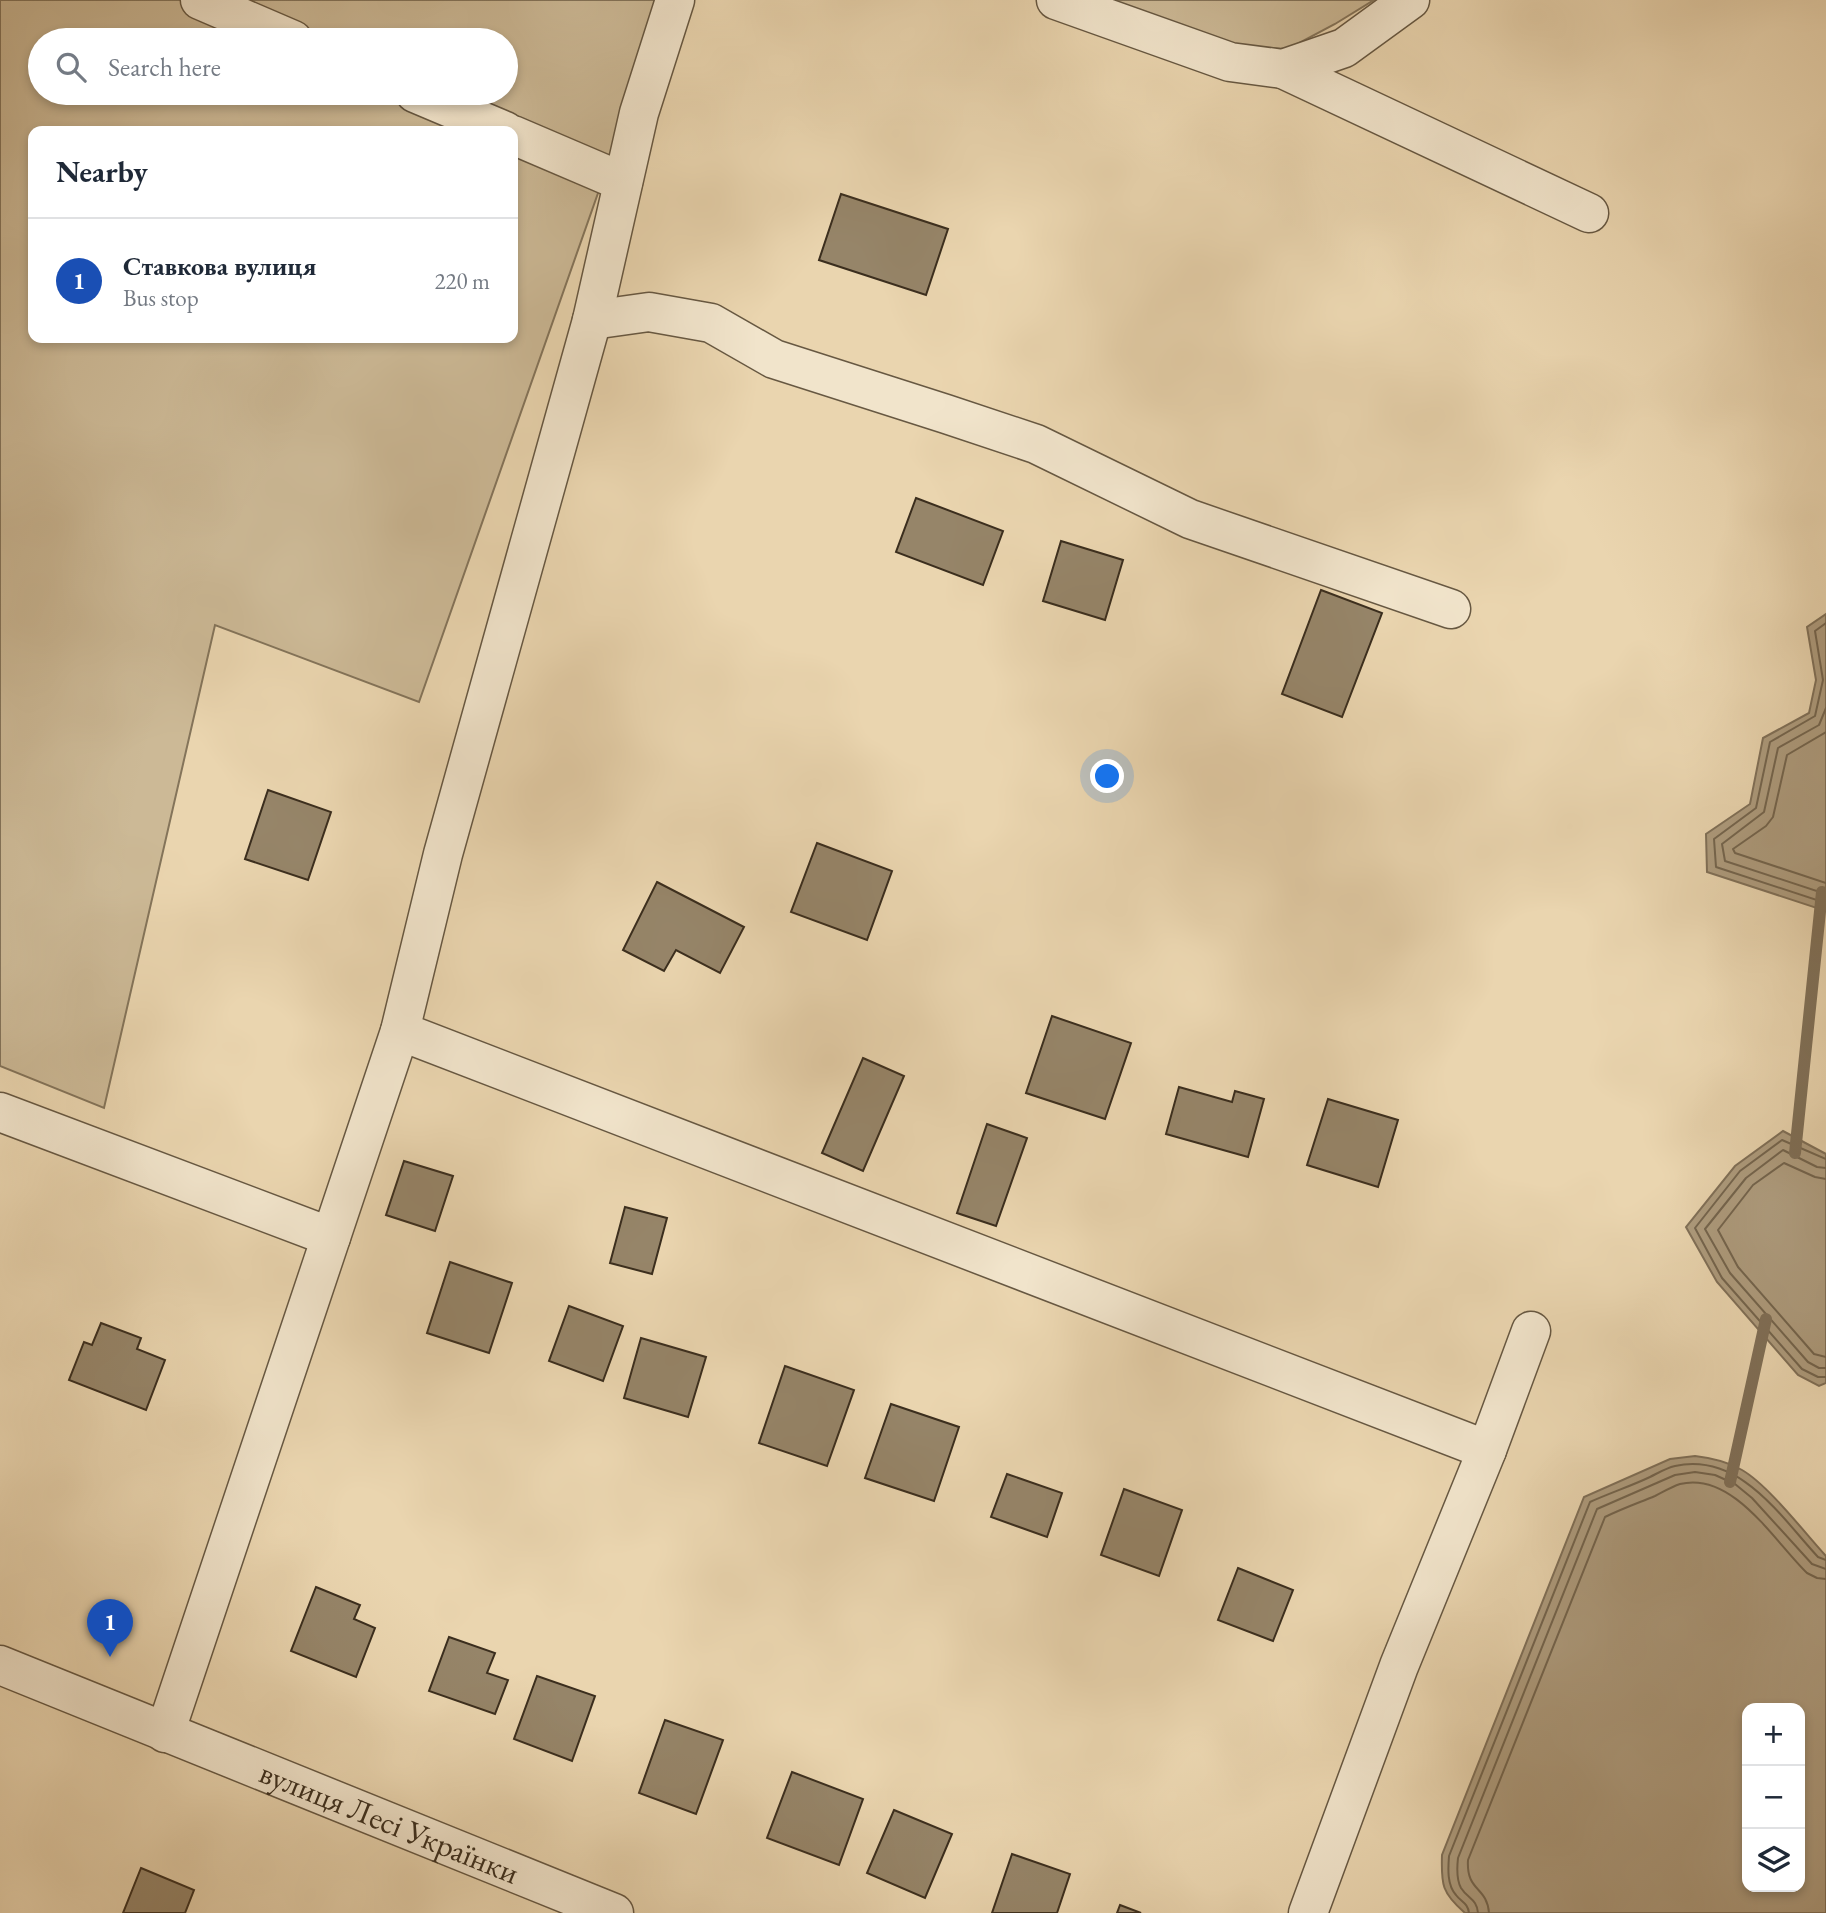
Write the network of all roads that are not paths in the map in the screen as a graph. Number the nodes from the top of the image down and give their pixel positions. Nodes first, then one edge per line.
1 (200, 0) edge
2 (675, 0) edge
3 (1056, 0) edge
4 (1410, 0) edge
5 (265, 28) edge
6 (1283, 69) junction
7 (443, 105) edge
8 (493, 126) edge
9 (518, 137) edge
10 (623, 182) junction
11 (1589, 214) dead end
12 (592, 320) junction
13 (1451, 609) dead end
14 (400, 1031) junction
15 (0, 1112) edge
16 (331, 1237) junction
17 (1531, 1331) dead end
18 (1487, 1450) junction
19 (0, 1665) edge
20 (165, 1733) junction
21 (614, 1913) edge
22 (1308, 1913) edge

1 - 5 street
2 - 10 street
3 - 6 street
4 - 6 street
6 - 11 street
7 - 8 street
9 - 10 street
10 - 12 street
12 - 13 street
12 - 14 street
14 - 16 street
14 - 18 street
15 - 16 street
16 - 20 street
17 - 18 street
18 - 22 street
19 - 20 street, вулиця Лесі Українки
20 - 21 street, вулиця Лесі Українки

